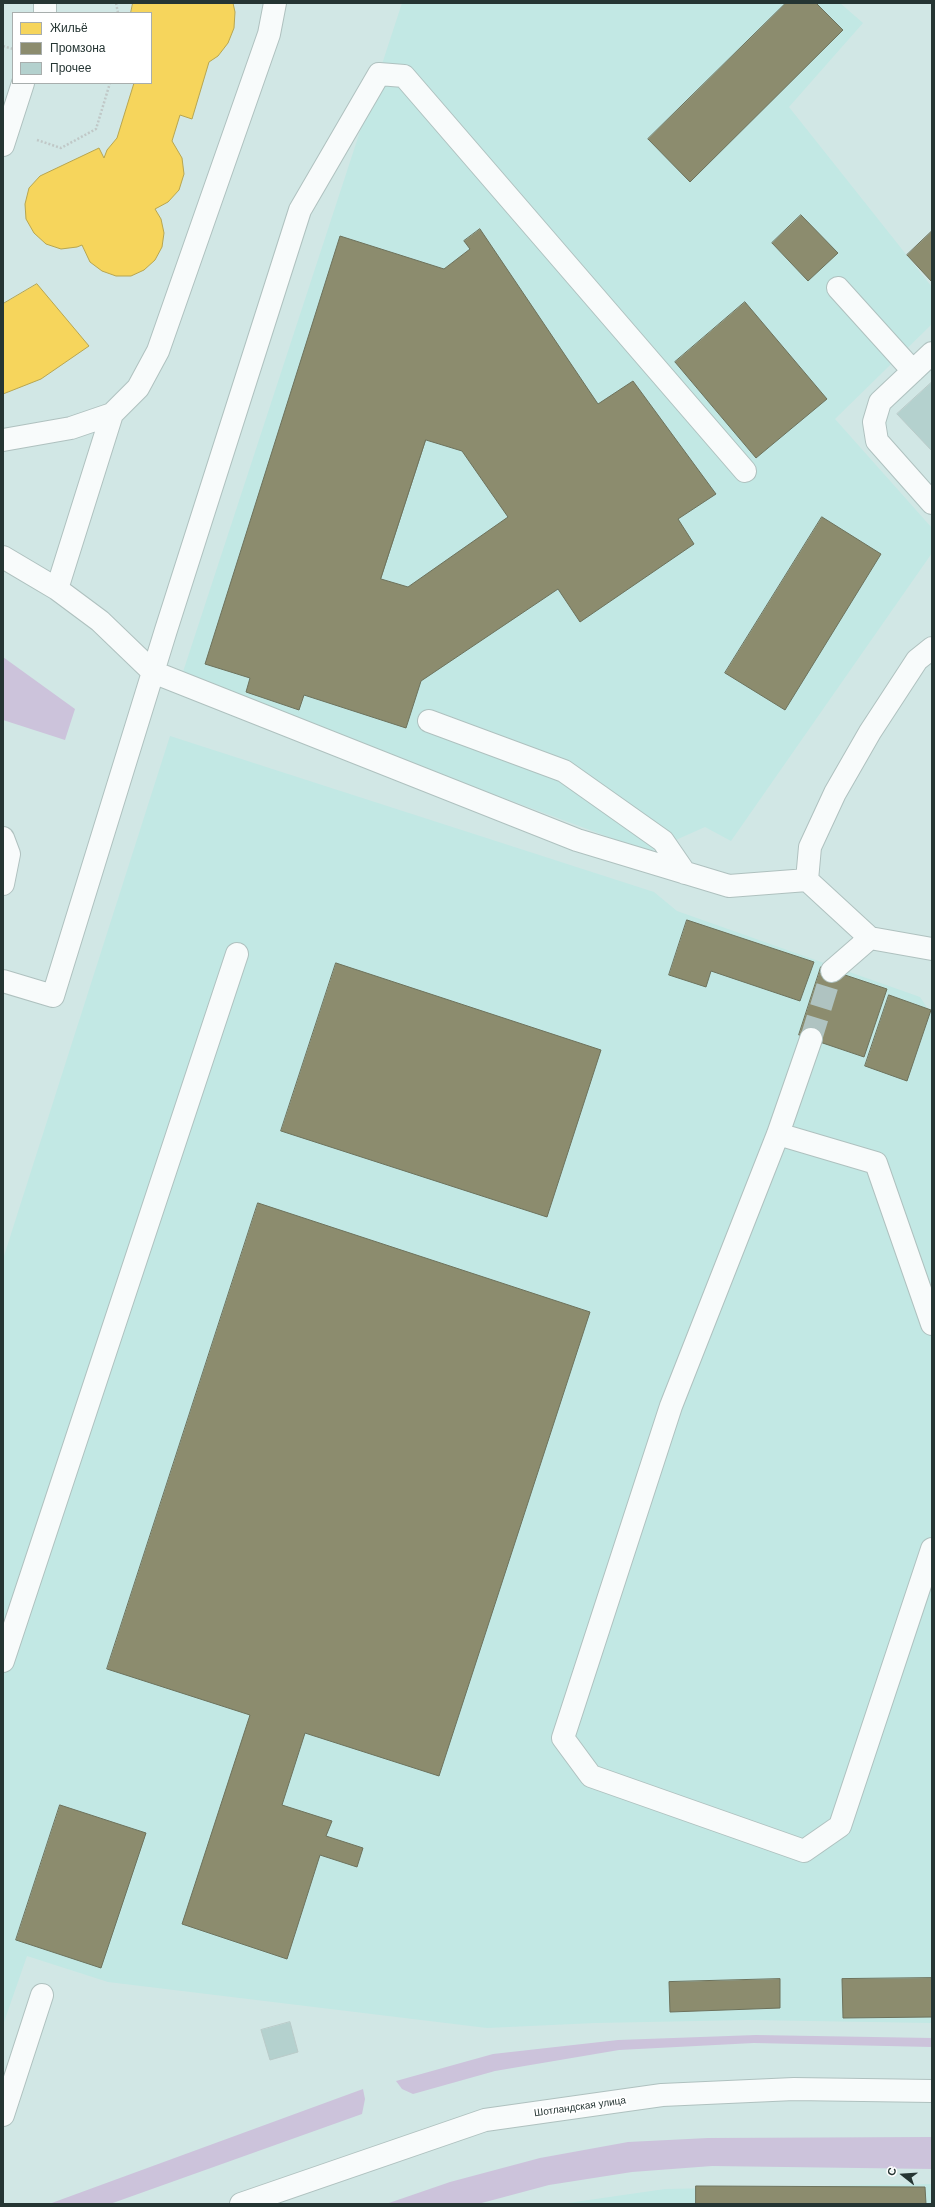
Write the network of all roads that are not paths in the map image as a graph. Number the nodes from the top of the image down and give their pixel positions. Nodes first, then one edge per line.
1 (275, 3) edge
2 (23, 84) edge
3 (5, 138) edge
4 (838, 288) dead end
5 (932, 353) edge
6 (913, 371) junction
7 (112, 414) junction
8 (3, 440) edge
9 (745, 471) dead end
10 (932, 503) edge
11 (3, 556) edge
12 (57, 589) junction
13 (932, 648) edge
14 (153, 672) junction
15 (428, 721) dead end
16 (3, 838) edge
17 (685, 873) junction
18 (807, 880) junction
19 (3, 884) edge
20 (870, 938) junction
21 (932, 949) edge
22 (237, 954) dead end
23 (832, 971) tunnel mouth
24 (3, 981) edge
25 (811, 1039) tunnel mouth
26 (778, 1134) junction
27 (932, 1324) edge
28 (932, 1549) edge
29 (3, 1661) edge
30 (42, 1995) dead end
31 (932, 2091) edge
32 (3, 2115) edge
33 (242, 2204) edge

1 - 7 street
2 - 3 street
4 - 6 street
5 - 6 street
6 - 10 street
7 - 8 street
7 - 12 street
9 - 14 street
11 - 12 street
12 - 14 street
13 - 18 street
14 - 17 street
14 - 24 street
15 - 17 street
16 - 19 street
17 - 18 street
18 - 20 street
20 - 21 street
20 - 23 street
22 - 29 street
25 - 26 street
26 - 27 street
26 - 28 street
30 - 32 street
31 - 33 street, Шотландская улица

